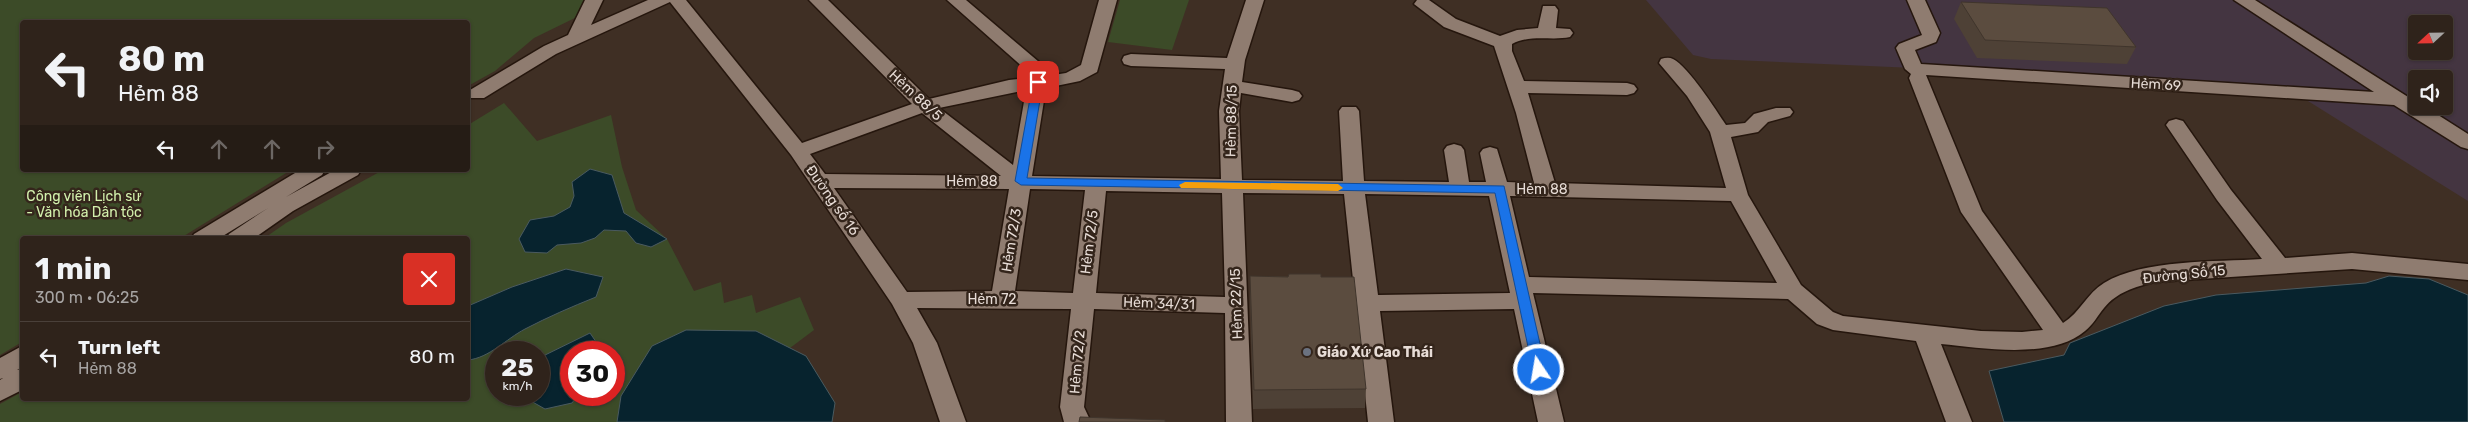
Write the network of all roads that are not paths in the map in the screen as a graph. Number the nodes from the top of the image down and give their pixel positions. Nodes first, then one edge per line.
1 (594, 0) edge
2 (662, 0) edge
3 (677, 0) edge
4 (818, 0) edge
5 (956, 0) edge
6 (1108, 0) edge
7 (1255, 0) edge
8 (1916, 0) edge
9 (2243, 0) edge
10 (1423, 4) dead end
11 (1549, 10) dead end
12 (576, 37) junction
13 (1503, 44) junction
14 (1131, 60) dead end
15 (1668, 63) dead end
16 (1235, 64) junction
17 (1913, 67) junction
18 (1038, 82) junction
19 (1231, 86) junction
20 (1516, 86) junction
21 (1627, 89) dead end
22 (1292, 96) dead end
23 (471, 98) edge
24 (2398, 99) junction
25 (925, 106) junction
26 (1349, 111) dead end
27 (1783, 112) dead end
28 (2176, 125) dead end
29 (1720, 132) junction
30 (2468, 143) edge
31 (1454, 150) dead end
32 (798, 151) junction
33 (1490, 154) dead end
34 (312, 172) edge
35 (347, 172) edge
36 (820, 181) junction
37 (1021, 181) junction
38 (1096, 183) junction
39 (1232, 186) junction
40 (1354, 188) junction
41 (1460, 188) junction
42 (1500, 189) junction
43 (1546, 189) junction
44 (1738, 195) junction
45 (207, 236) edge
46 (241, 236) edge
47 (2279, 266) junction
48 (2468, 272) edge
49 (1339, 282) edge
50 (1243, 291) junction
51 (1367, 292) junction
52 (1793, 292) junction
53 (1522, 293) junction
54 (1002, 299) junction
55 (901, 300) junction
56 (1082, 300) junction
57 (1925, 334) junction
58 (2060, 336) junction
59 (20, 356) edge
60 (0, 370) edge
61 (20, 379) edge
62 (0, 392) edge
63 (953, 422) edge
64 (1078, 422) edge
65 (1239, 422) edge
66 (1381, 422) edge
67 (1551, 422) edge
68 (1960, 422) edge

1 - 12 street
2 - 12 street
3 - 32 street, Đường số 16
4 - 25 street, Hẻm 88/5
5 - 18 street
6 - 18 street
7 - 16 street, Hẻm 88/15
8 - 17 street
9 - 24 street
10 - 13 street
11 - 13 street
12 - 23 street
13 - 20 street
14 - 16 street
15 - 29 street
16 - 19 street, Hẻm 88/15
17 - 24 street, Hẻm 69
17 - 58 street
18 - 25 street
18 - 37 street, Hẻm 72/3
19 - 22 street
19 - 39 street, Hẻm 88/15
20 - 21 street
20 - 43 street
24 - 30 street
25 - 32 street
25 - 37 street, Hẻm 88/5
26 - 40 street
27 - 29 street
28 - 47 street
29 - 44 street
31 - 41 street
32 - 36 street, Đường số 16
33 - 42 street
34 - 45 street
35 - 46 street
36 - 37 street, Hẻm 88
36 - 55 street, Đường số 16
37 - 38 street, Hẻm 88
37 - 54 street, Hẻm 72/3
38 - 39 street, Hẻm 88
38 - 56 street, Hẻm 72/5
39 - 40 street, Hẻm 88
39 - 50 street, Hẻm 22/15
40 - 41 street, Hẻm 88
40 - 51 street
41 - 42 street, Hẻm 88
42 - 43 street, Hẻm 88
42 - 53 street
43 - 44 street, Hẻm 88
44 - 52 street
47 - 48 street, Đường Số 15
47 - 58 street, Đường Số 15
49 - 51 street
50 - 56 street, Hẻm 34/31
50 - 65 street, Hẻm 22/15
51 - 53 street
51 - 66 street
52 - 53 street
52 - 57 street
53 - 67 street
54 - 55 street, Hẻm 72
54 - 56 street, Hẻm 72
55 - 63 street, Đường số 16
56 - 64 street, Hẻm 72/2
57 - 58 street, Đường Số 15
57 - 68 street
59 - 60 street
61 - 62 street

